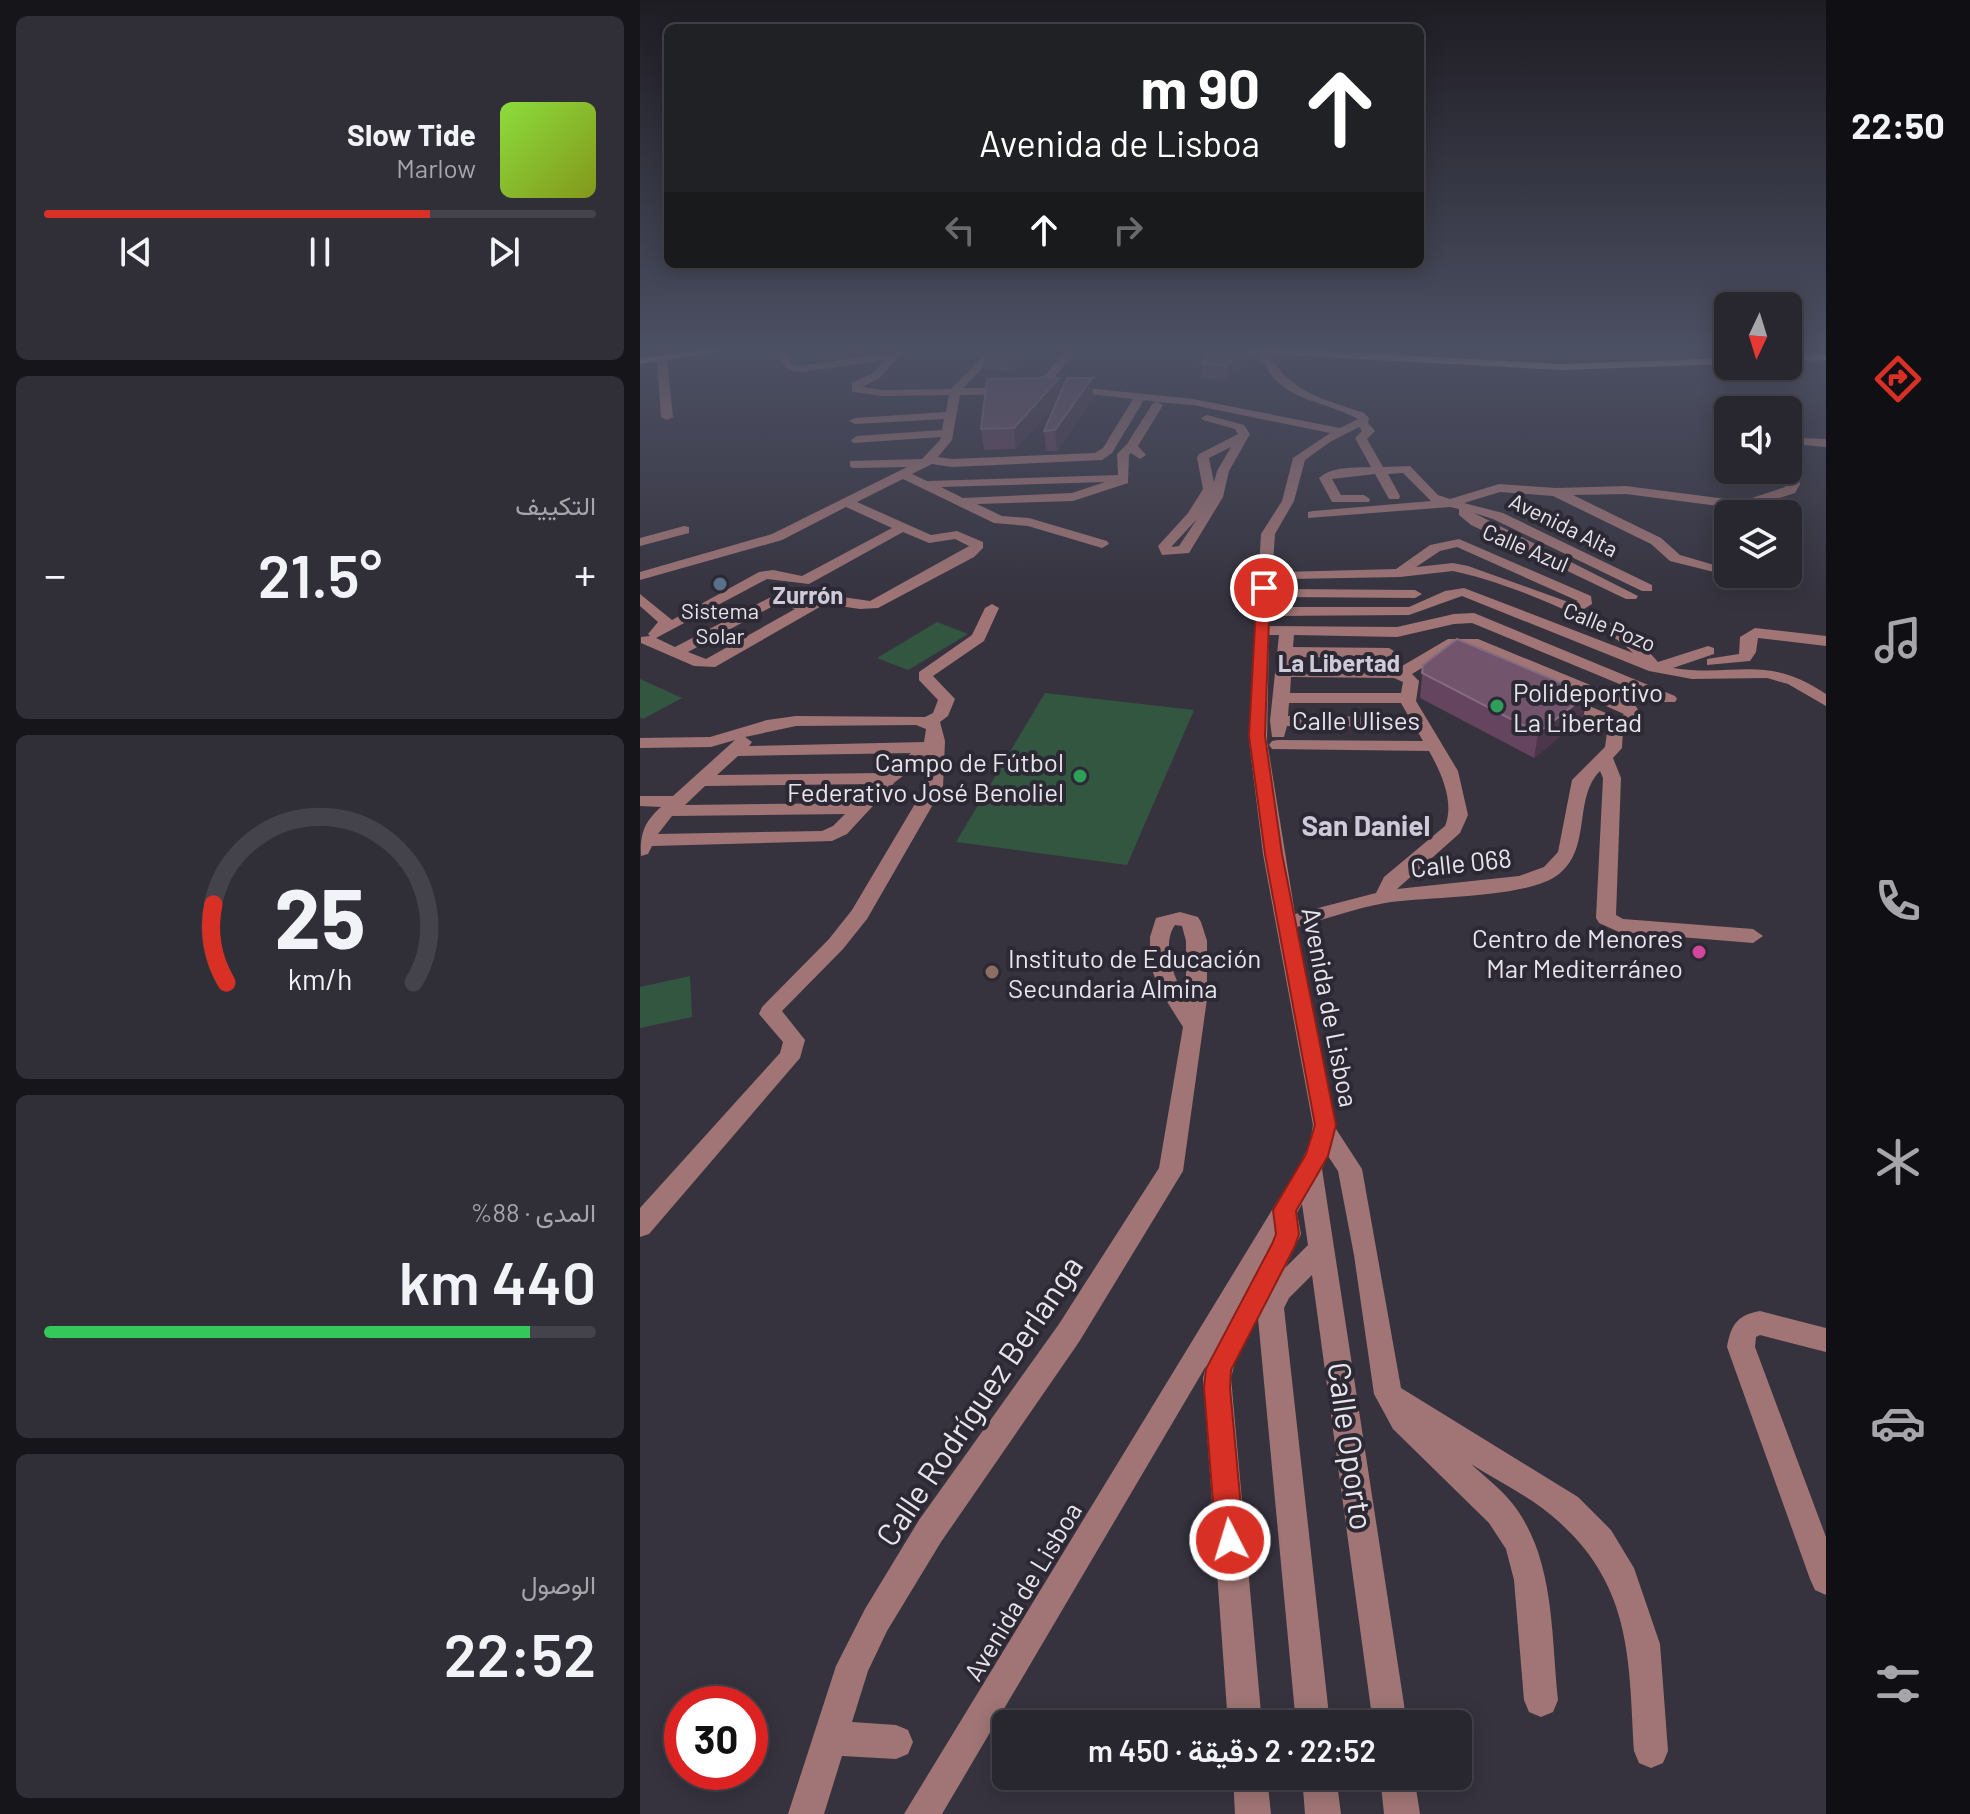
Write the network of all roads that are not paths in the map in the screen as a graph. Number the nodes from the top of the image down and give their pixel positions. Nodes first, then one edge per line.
1 (888, 435) edge
2 (928, 435) edge
3 (947, 435) edge
4 (1121, 435) edge
5 (1140, 435) edge
6 (1238, 435) edge
7 (1334, 435) edge
8 (1365, 435) edge
9 (889, 438) junction
10 (857, 440) dead end
11 (1236, 440) junction
12 (1802, 441) edge
13 (1826, 443) edge
14 (1196, 454) dead end
15 (927, 461) junction
16 (854, 464) dead end
17 (1379, 470) junction
18 (903, 474) junction
19 (1124, 479) junction
20 (924, 484) junction
21 (1794, 484) edge
22 (1556, 492) junction
23 (1426, 494) junction
24 (1394, 496) junction
25 (959, 501) junction
26 (848, 503) junction
27 (1446, 504) junction
28 (1462, 507) junction
29 (1175, 513) dead end
30 (1193, 515) junction
31 (1313, 515) dead end
32 (903, 527) junction
33 (684, 530) dead end
34 (1638, 532) junction
35 (640, 542) edge
36 (1102, 544) dead end
37 (1714, 569) edge
38 (1400, 573) junction
39 (640, 576) edge
40 (1694, 583) dead end
41 (1647, 588) dead end
42 (1278, 593) junction
43 (1415, 594) dead end
44 (1631, 596) dead end
45 (640, 598) edge
46 (992, 608) dead end
47 (807, 609) junction
48 (1568, 609) junction
49 (1267, 618) junction
50 (1287, 631) junction
51 (661, 632) junction
52 (643, 641) edge
53 (1826, 641) edge
54 (691, 644) junction
55 (1468, 644) junction
56 (1708, 651) dead end
57 (676, 652) junction
58 (1284, 652) junction
59 (1389, 653) dead end
60 (1473, 661) edge
61 (1658, 667) junction
62 (1281, 672) junction
63 (1397, 673) junction
64 (1546, 693) edge
65 (1280, 698) junction
66 (1408, 698) junction
67 (1669, 699) dead end
68 (1826, 701) edge
69 (1278, 721) junction
70 (1420, 722) junction
71 (1618, 724) junction
72 (930, 737) junction
73 (640, 743) edge
74 (739, 743) junction
75 (1269, 745) junction
76 (1433, 746) junction
77 (1604, 757) junction
78 (889, 778) junction
79 (702, 781) junction
80 (640, 801) edge
81 (672, 806) junction
82 (861, 808) junction
83 (642, 842) edge
84 (1384, 897) junction
85 (1287, 923) junction
86 (1753, 936) dead end
87 (1193, 1024) dead end
88 (1324, 1130) junction
89 (1310, 1169) junction
90 (1284, 1210) junction
91 (640, 1226) edge
92 (1323, 1247) junction
93 (1826, 1340) edge
94 (1388, 1394) junction
95 (1826, 1579) edge
96 (1541, 1700) dead end
97 (1244, 1710) edge
98 (1312, 1710) edge
99 (1388, 1710) edge
100 (832, 1738) junction
101 (896, 1742) dead end
102 (1651, 1751) dead end
103 (1251, 1790) edge
104 (1320, 1790) edge
105 (1399, 1790) edge
106 (806, 1814) edge
107 (922, 1814) edge
108 (1253, 1814) edge
109 (1323, 1814) edge
110 (1402, 1814) edge

1 - 9 street
2 - 9 street
3 - 15 street
4 - 15 street
5 - 19 street
6 - 11 street
7 - 49 street, Avenida de Lisboa
8 - 17 street
9 - 10 street
11 - 14 street
11 - 30 street
11 - 30 street
12 - 13 street
15 - 16 street
15 - 18 street
17 - 23 street, Avenida Alta
17 - 24 street
17 - 24 street
18 - 20 street
18 - 26 street
19 - 20 street
19 - 25 street
20 - 25 street
21 - 22 street
22 - 27 street
22 - 34 street
23 - 24 street
23 - 27 street, Avenida Alta
25 - 36 street
26 - 32 street
26 - 39 street
27 - 28 street, Avenida Alta
27 - 31 street
28 - 41 street, Avenida Alta
28 - 44 street
29 - 30 street
32 - 47 street
32 - 51 street
33 - 35 street
34 - 37 street
34 - 40 street
38 - 42 street
38 - 48 street, Calle Azul
38 - 48 street, Calle Azul
42 - 43 street
42 - 49 street
45 - 51 street
46 - 72 street
47 - 54 street
47 - 57 street
48 - 61 street
49 - 50 street
49 - 61 street, Calle Pozo
49 - 75 street, Avenida de Lisboa
50 - 58 street
50 - 67 street
51 - 52 street
51 - 54 street
52 - 57 street
53 - 61 street
54 - 57 street
55 - 60 street
55 - 63 street
55 - 71 street, Calle 068
56 - 61 street
58 - 59 street
58 - 62 street
61 - 68 street, Calle Pozo
62 - 63 street
62 - 65 street
63 - 66 street
64 - 71 street
65 - 66 street
65 - 69 street
66 - 70 street
69 - 70 street
69 - 75 street
70 - 76 street
71 - 77 street, Calle 068
72 - 74 street
72 - 74 street
72 - 78 street
72 - 91 street
73 - 74 street
74 - 79 street
75 - 76 street, Calle Ulises
75 - 85 street, Avenida de Lisboa
76 - 84 street
77 - 84 street, Calle 068
77 - 86 street
78 - 79 street
78 - 82 street
79 - 81 street
80 - 81 street
81 - 82 street
81 - 83 street
82 - 83 street
84 - 85 street, Calle 068
85 - 88 street, Avenida de Lisboa
87 - 100 street, Calle Rodríguez Berlanga
88 - 89 street, Avenida de Lisboa
88 - 94 street
89 - 90 street, Avenida de Lisboa
89 - 92 street, Calle Oporto
90 - 97 street
90 - 107 street, Avenida de Lisboa
92 - 98 street
92 - 99 street, Calle Oporto
93 - 95 street
94 - 96 street
94 - 102 street
100 - 101 street
100 - 106 street, Calle Rodríguez Berlanga
103 - 108 street
104 - 109 street
105 - 110 street

